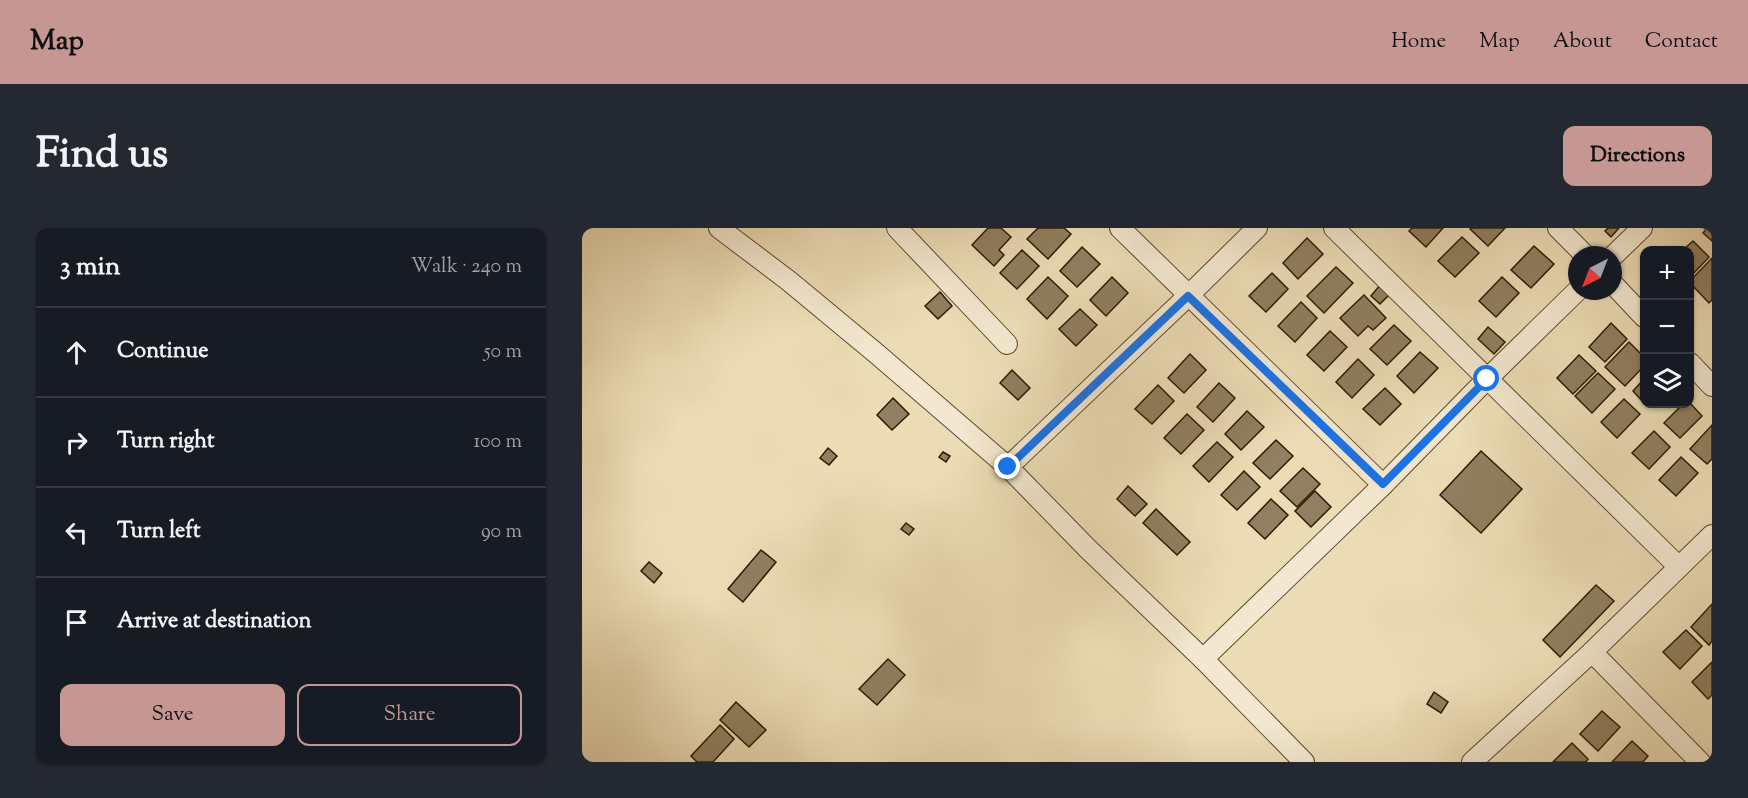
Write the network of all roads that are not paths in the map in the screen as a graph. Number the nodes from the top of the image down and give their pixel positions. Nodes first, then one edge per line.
1 (718, 228) edge
2 (897, 228) edge
3 (1120, 228) edge
4 (1257, 228) edge
5 (1334, 228) edge
6 (1558, 228) edge
7 (1642, 228) edge
8 (1576, 246) edge
9 (1622, 247) edge
10 (1622, 294) edge
11 (1188, 296) junction
12 (1568, 300) edge
13 (1640, 313) edge
14 (1007, 344) dead end
15 (1694, 368) edge
16 (1487, 379) junction
17 (1712, 386) edge
18 (1008, 467) junction
19 (1383, 484) junction
20 (1711, 538) edge
21 (1679, 567) junction
22 (1593, 652) junction
23 (1203, 659) junction
24 (1304, 762) edge
25 (1472, 762) edge
26 (1700, 762) edge

1 - 18 street
2 - 14 street
3 - 11 street
4 - 11 street
5 - 16 street
6 - 8 street
7 - 9 street
10 - 13 street
11 - 18 street
11 - 19 street
12 - 16 street
15 - 17 street
16 - 19 street
16 - 21 street
18 - 23 street
19 - 23 street
20 - 21 street
21 - 22 street
22 - 25 street
22 - 26 street
23 - 24 street

